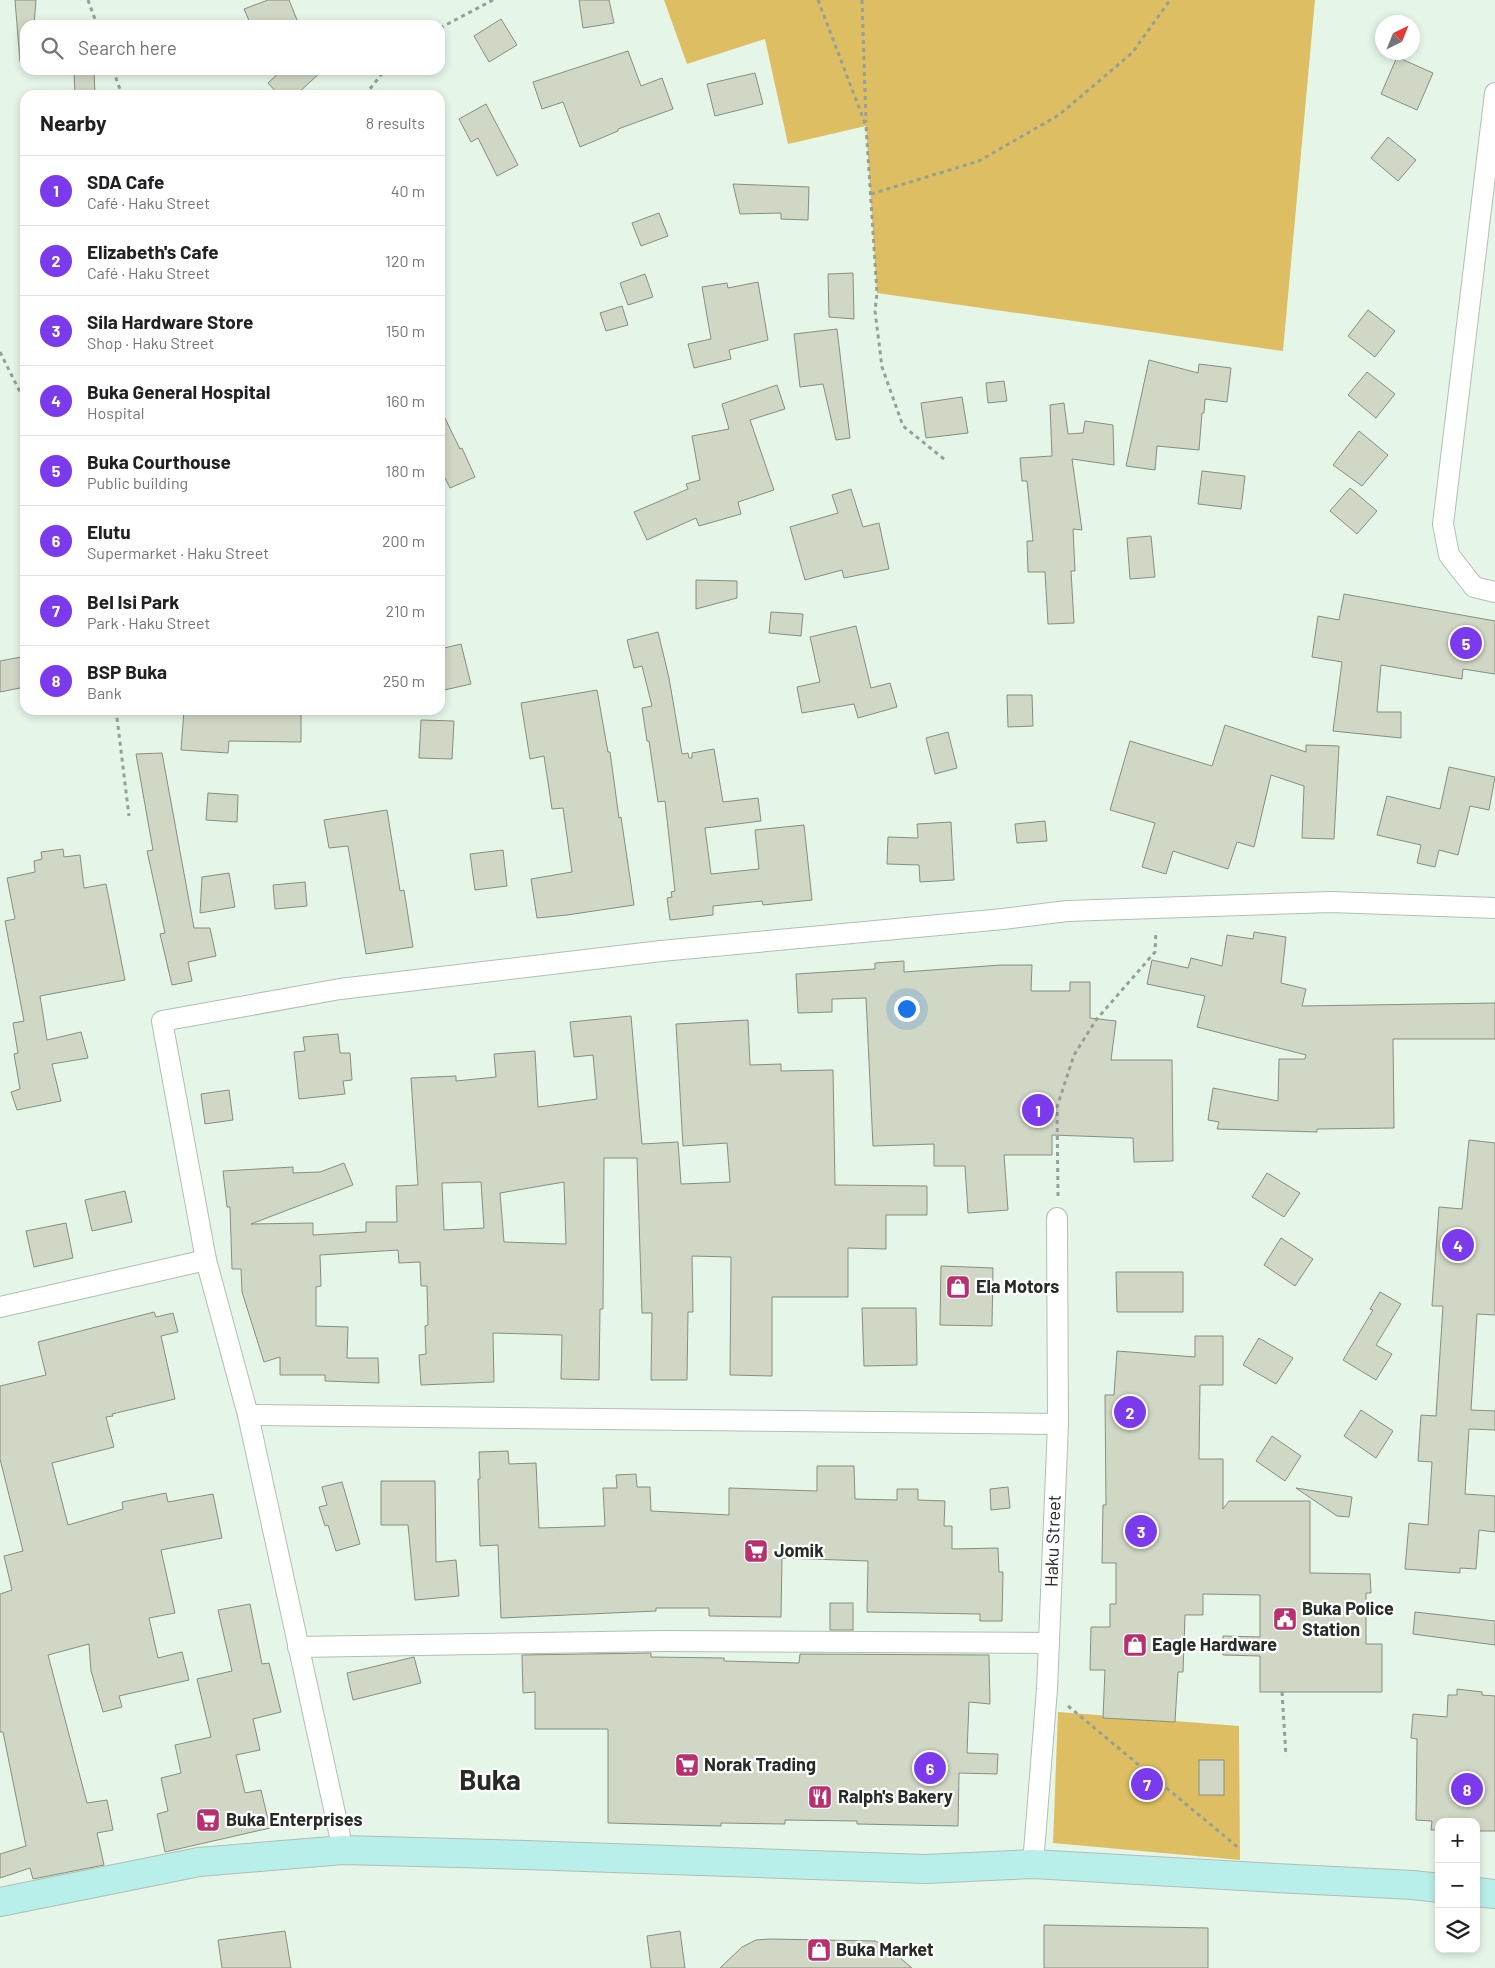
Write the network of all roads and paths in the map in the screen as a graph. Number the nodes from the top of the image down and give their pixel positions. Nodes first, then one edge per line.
1 (88, 0) edge
2 (493, 0) edge
3 (818, 0) edge
4 (862, 0) edge
5 (1170, 0) edge
6 (95, 20) edge
7 (445, 25) edge
8 (116, 75) edge
9 (381, 75) edge
10 (120, 90) edge
11 (369, 90) edge
12 (1495, 94) edge
13 (866, 126) junction
14 (871, 194) junction
15 (0, 352) edge
16 (20, 392) edge
17 (944, 459) dead end
18 (1495, 592) edge
19 (117, 715) edge
20 (129, 816) dead end
21 (1157, 908) junction
22 (1495, 908) edge
23 (1057, 1211) joint
24 (206, 1260) junction
25 (0, 1307) edge
26 (248, 1415) junction
27 (1058, 1424) junction
28 (1049, 1642) junction
29 (298, 1647) junction
30 (1047, 1688) junction
31 (1282, 1692) dead end
32 (1286, 1756) dead end
33 (343, 1850) junction
34 (1245, 1853) dead end
35 (1033, 1864) junction
36 (1435, 1888) edge
37 (1480, 1892) edge
38 (1495, 1894) edge
39 (0, 1902) edge

1 - 6 path
2 - 7 path
3 - 13 path
4 - 13 path
5 - 14 path
8 - 10 path
9 - 11 path
12 - 18 street
13 - 14 path
14 - 17 path
15 - 16 path
19 - 20 path
21 - 22 street
21 - 23 path
21 - 24 street
23 - 27 street, Haku Street
24 - 25 street
24 - 26 street
26 - 27 street
26 - 29 street
27 - 28 street, Haku Street
28 - 29 street
28 - 30 street, Haku Street
29 - 33 street
30 - 34 path
30 - 35 street, Haku Street
31 - 32 path
33 - 35 main road
33 - 39 main road
35 - 36 main road
37 - 38 main road

